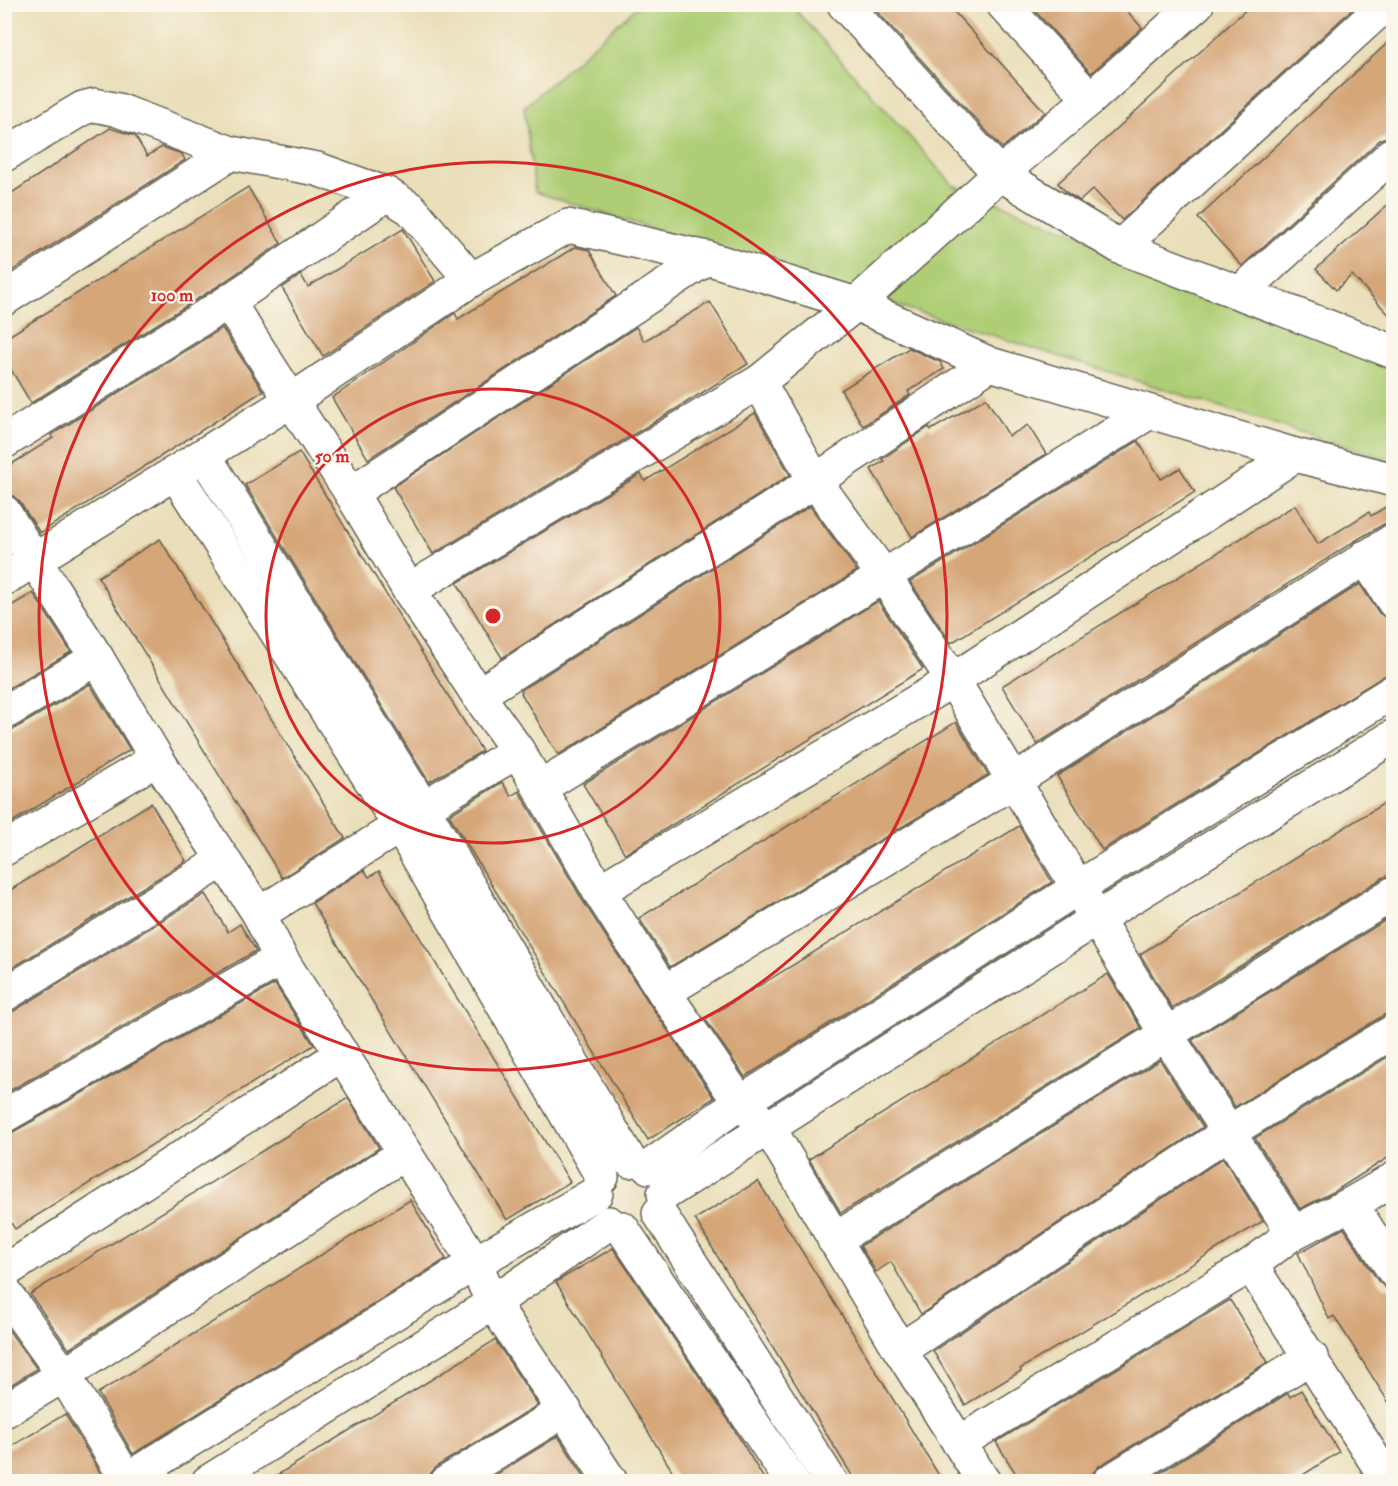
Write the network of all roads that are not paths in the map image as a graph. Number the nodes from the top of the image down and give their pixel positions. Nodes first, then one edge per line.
1 (844, 4) edge
2 (1003, 4) edge
3 (1386, 4) edge
4 (1187, 8) edge
5 (1090, 99) junction
6 (231, 153) junction
7 (1394, 153) edge
8 (4, 155) edge
9 (1000, 174) junction
10 (387, 194) junction
11 (1120, 247) junction
12 (707, 258) junction
13 (471, 280) junction
14 (1240, 293) junction
15 (4, 298) edge
16 (228, 302) junction
17 (856, 304) junction
18 (1386, 339) edge
19 (990, 364) junction
20 (759, 382) junction
21 (292, 400) junction
22 (1149, 412) junction
23 (4, 442) edge
24 (204, 455) junction
25 (1295, 455) junction
26 (175, 473) junction
27 (1394, 480) edge
28 (815, 481) junction
29 (351, 493) junction
30 (4, 512) edge
31 (1394, 540) edge
32 (1365, 557) junction
33 (35, 561) junction
34 (884, 576) junction
35 (4, 579) edge
36 (409, 590) junction
37 (1394, 602) edge
38 (97, 658) junction
39 (953, 680) junction
40 (1394, 691) edge
41 (478, 695) junction
42 (4, 713) edge
43 (1394, 736) edge
44 (518, 751) junction
45 (157, 759) junction
46 (1014, 781) junction
47 (540, 788) junction
48 (411, 817) junction
49 (4, 849) edge
50 (224, 860) junction
51 (1079, 887) junction
52 (599, 891) junction
53 (1394, 892) edge
54 (259, 914) junction
55 (1096, 919) junction
56 (281, 959) junction
57 (664, 992) junction
58 (4, 995) edge
59 (1394, 1031) edge
60 (1166, 1034) junction
61 (342, 1054) junction
62 (740, 1103) junction
63 (4, 1116) edge
64 (770, 1128) junction
65 (1229, 1132) junction
66 (405, 1153) junction
67 (1394, 1179) edge
68 (650, 1184) junction
69 (599, 1185) junction
70 (1351, 1204) junction
71 (616, 1225) junction
72 (1293, 1233) junction
73 (834, 1240) junction
74 (475, 1263) junction
75 (1251, 1265) junction
76 (1394, 1271) edge
77 (4, 1272) edge
78 (4, 1292) edge
79 (494, 1303) junction
80 (900, 1350) junction
81 (1311, 1356) junction
82 (64, 1375) junction
83 (565, 1410) junction
84 (4, 1411) edge
85 (959, 1443) junction
86 (1379, 1471) edge
87 (126, 1481) edge
88 (984, 1481) edge
89 (208, 1482) edge
90 (447, 1482) edge
91 (610, 1482) edge
92 (792, 1482) edge
93 (831, 1482) edge
94 (1109, 1482) edge

1 - 9 street
2 - 5 street
3 - 11 street
4 - 5 street
5 - 9 street
6 - 8 street
6 - 10 street
6 - 15 street
7 - 14 street
9 - 11 street
9 - 17 street
10 - 13 street
10 - 16 street
11 - 14 street
12 - 13 street
12 - 17 street
12 - 29 street
13 - 21 street
14 - 18 street
16 - 21 street
16 - 23 street
17 - 19 street
17 - 20 street
19 - 22 street
19 - 28 street
20 - 28 street
20 - 36 street
21 - 24 street
21 - 29 street
22 - 25 street
22 - 34 street
24 - 26 street
24 - 48 street
25 - 27 street
25 - 39 street
26 - 33 street
26 - 48 street
28 - 34 street
28 - 41 street
29 - 36 street
30 - 33 street
31 - 32 street
32 - 37 street
32 - 46 street
33 - 35 street
33 - 38 street
34 - 39 street
34 - 47 street
36 - 41 street
38 - 42 street
38 - 45 street
39 - 46 street
39 - 52 street
40 - 51 street
41 - 44 street
43 - 55 street
44 - 47 street
44 - 48 street
45 - 49 street
45 - 50 street
46 - 51 street
46 - 57 street
47 - 52 street
48 - 54 street
48 - 68 street
48 - 69 street
50 - 54 street
50 - 58 street
51 - 55 street
51 - 62 street
52 - 57 street
53 - 60 street
54 - 56 street
55 - 60 street
55 - 64 street
56 - 61 street
56 - 63 street
57 - 62 street
59 - 65 street
60 - 65 street
60 - 73 street
61 - 66 street
61 - 77 street
62 - 64 street
62 - 68 street
64 - 68 street
64 - 73 street
65 - 72 street
65 - 80 street
66 - 74 street
66 - 82 street
67 - 70 street
68 - 69 street
68 - 71 street
68 - 93 street
69 - 71 street
69 - 74 street
70 - 72 street
70 - 76 street
71 - 79 street
71 - 92 street
72 - 75 street
73 - 80 street
74 - 79 street
74 - 87 street
75 - 81 street
75 - 85 street
78 - 82 street
79 - 83 street
79 - 89 street
80 - 85 street
81 - 86 street
81 - 94 street
82 - 84 street
82 - 87 street
83 - 90 street
83 - 91 street
85 - 88 street

